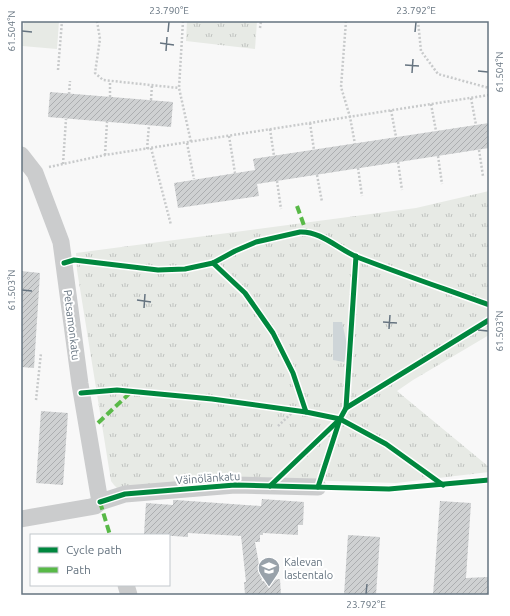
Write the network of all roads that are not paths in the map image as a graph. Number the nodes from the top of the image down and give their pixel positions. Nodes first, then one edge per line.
1 (21, 156) edge
2 (318, 487) dead end
3 (100, 502) junction
4 (21, 519) edge

1 - 3 street, Petsamonkatu
2 - 3 street, Väinölänkatu
3 - 4 street, Väinölänkatu

